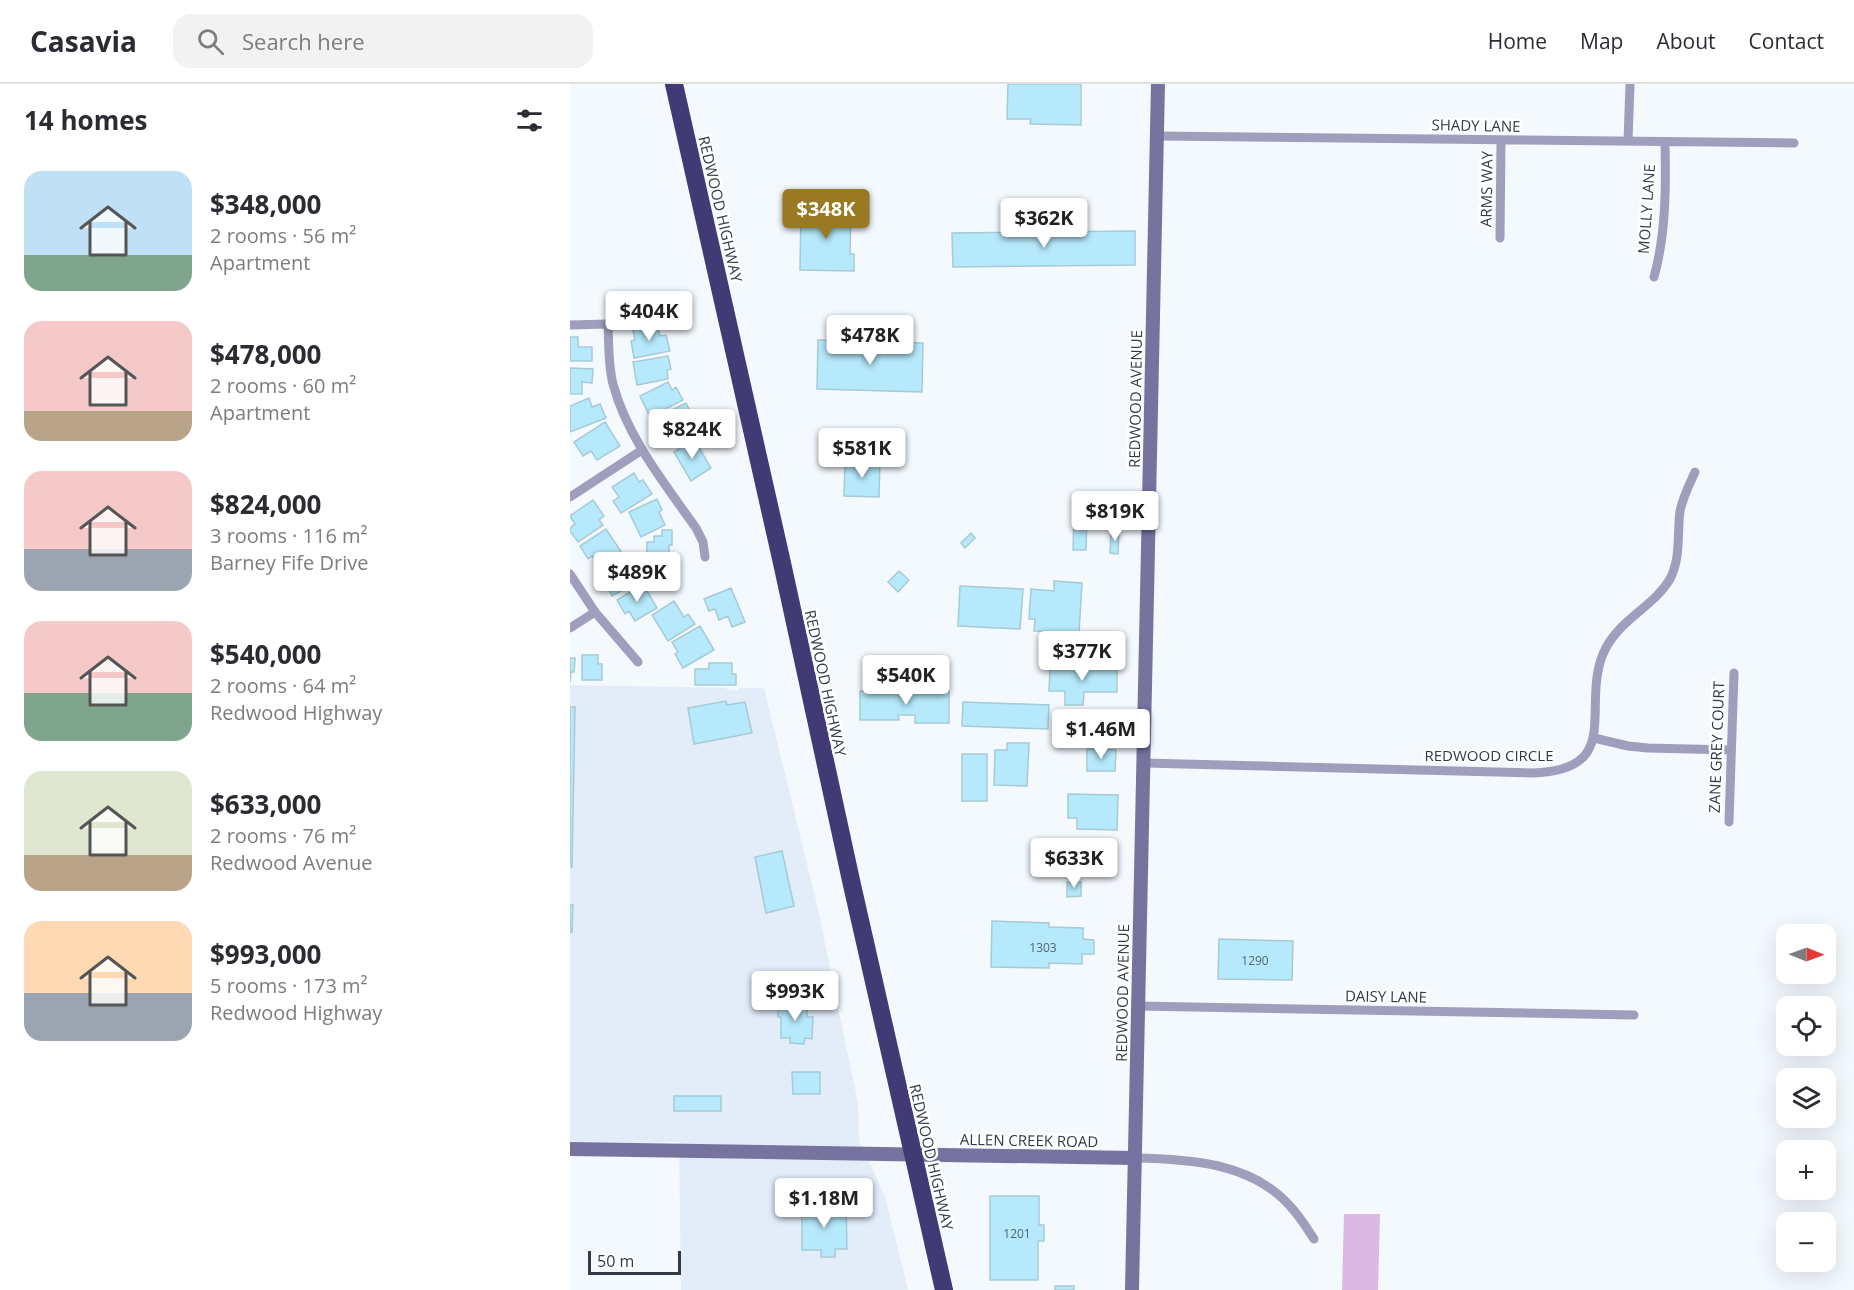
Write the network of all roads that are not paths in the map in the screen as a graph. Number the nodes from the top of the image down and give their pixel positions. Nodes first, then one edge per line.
1 (674, 84) edge
2 (1158, 84) edge
3 (1630, 84) edge
4 (1157, 136) junction
5 (1501, 141) junction
6 (1628, 141) junction
7 (1665, 142) junction
8 (1794, 143) dead end
9 (1500, 238) dead end
10 (1653, 277) dead end
11 (570, 325) edge
12 (642, 450) junction
13 (1695, 472) dead end
14 (570, 497) edge
15 (705, 557) dead end
16 (570, 574) edge
17 (595, 612) junction
18 (570, 628) edge
19 (638, 662) dead end
20 (1734, 673) dead end
21 (1594, 738) junction
22 (1731, 750) junction
23 (1144, 763) junction
24 (1729, 822) dead end
25 (1138, 1006) junction
26 (1634, 1015) dead end
27 (570, 1149) edge
28 (912, 1155) junction
29 (1134, 1158) junction
30 (1314, 1239) dead end
31 (944, 1290) edge
32 (1132, 1290) edge

1 - 28 highway, REDWOOD HIGHWAY
2 - 4 main road, REDWOOD AVENUE
3 - 6 street
4 - 5 street, SHADY LANE
4 - 23 main road, REDWOOD AVENUE
5 - 6 street, SHADY LANE
5 - 9 street, ARMS WAY
6 - 7 street, SHADY LANE
7 - 8 street, SHADY LANE
7 - 10 street, MOLLY LANE
11 - 12 street
12 - 14 street
12 - 15 street
13 - 21 street
16 - 17 street
17 - 18 street
17 - 19 street
20 - 22 street, ZANE GREY COURT
21 - 22 street
21 - 23 street, REDWOOD CIRCLE
22 - 24 street, ZANE GREY COURT
23 - 25 main road, REDWOOD AVENUE
25 - 26 street, DAISY LANE
25 - 29 main road, REDWOOD AVENUE
27 - 28 main road, ALLEN CREEK ROAD
28 - 29 main road, ALLEN CREEK ROAD
28 - 31 highway, REDWOOD HIGHWAY
29 - 30 street, ALLEN CREEK ROAD
29 - 32 main road, REDWOOD AVENUE

